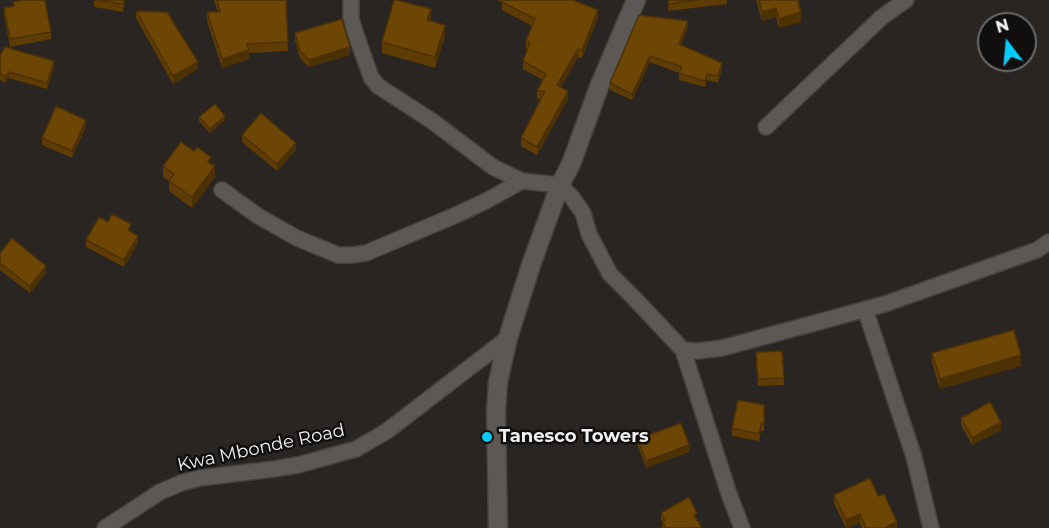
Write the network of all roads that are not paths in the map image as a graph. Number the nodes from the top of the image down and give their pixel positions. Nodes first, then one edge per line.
1 (351, 0) edge
2 (636, 0) edge
3 (906, 0) edge
4 (766, 127) dead end
5 (522, 181) junction
6 (560, 185) junction
7 (222, 190) dead end
8 (1049, 243) edge
9 (865, 309) junction
10 (508, 338) junction
11 (683, 350) junction
12 (105, 528) edge
13 (498, 528) edge
14 (742, 528) edge
15 (931, 528) edge

1 - 5 street
2 - 6 street
3 - 4 street
5 - 6 street
5 - 7 street
6 - 10 street
6 - 11 street
8 - 9 street
9 - 11 street
9 - 15 street
10 - 12 street, Kwa Mbonde Road
10 - 13 street
11 - 14 street

